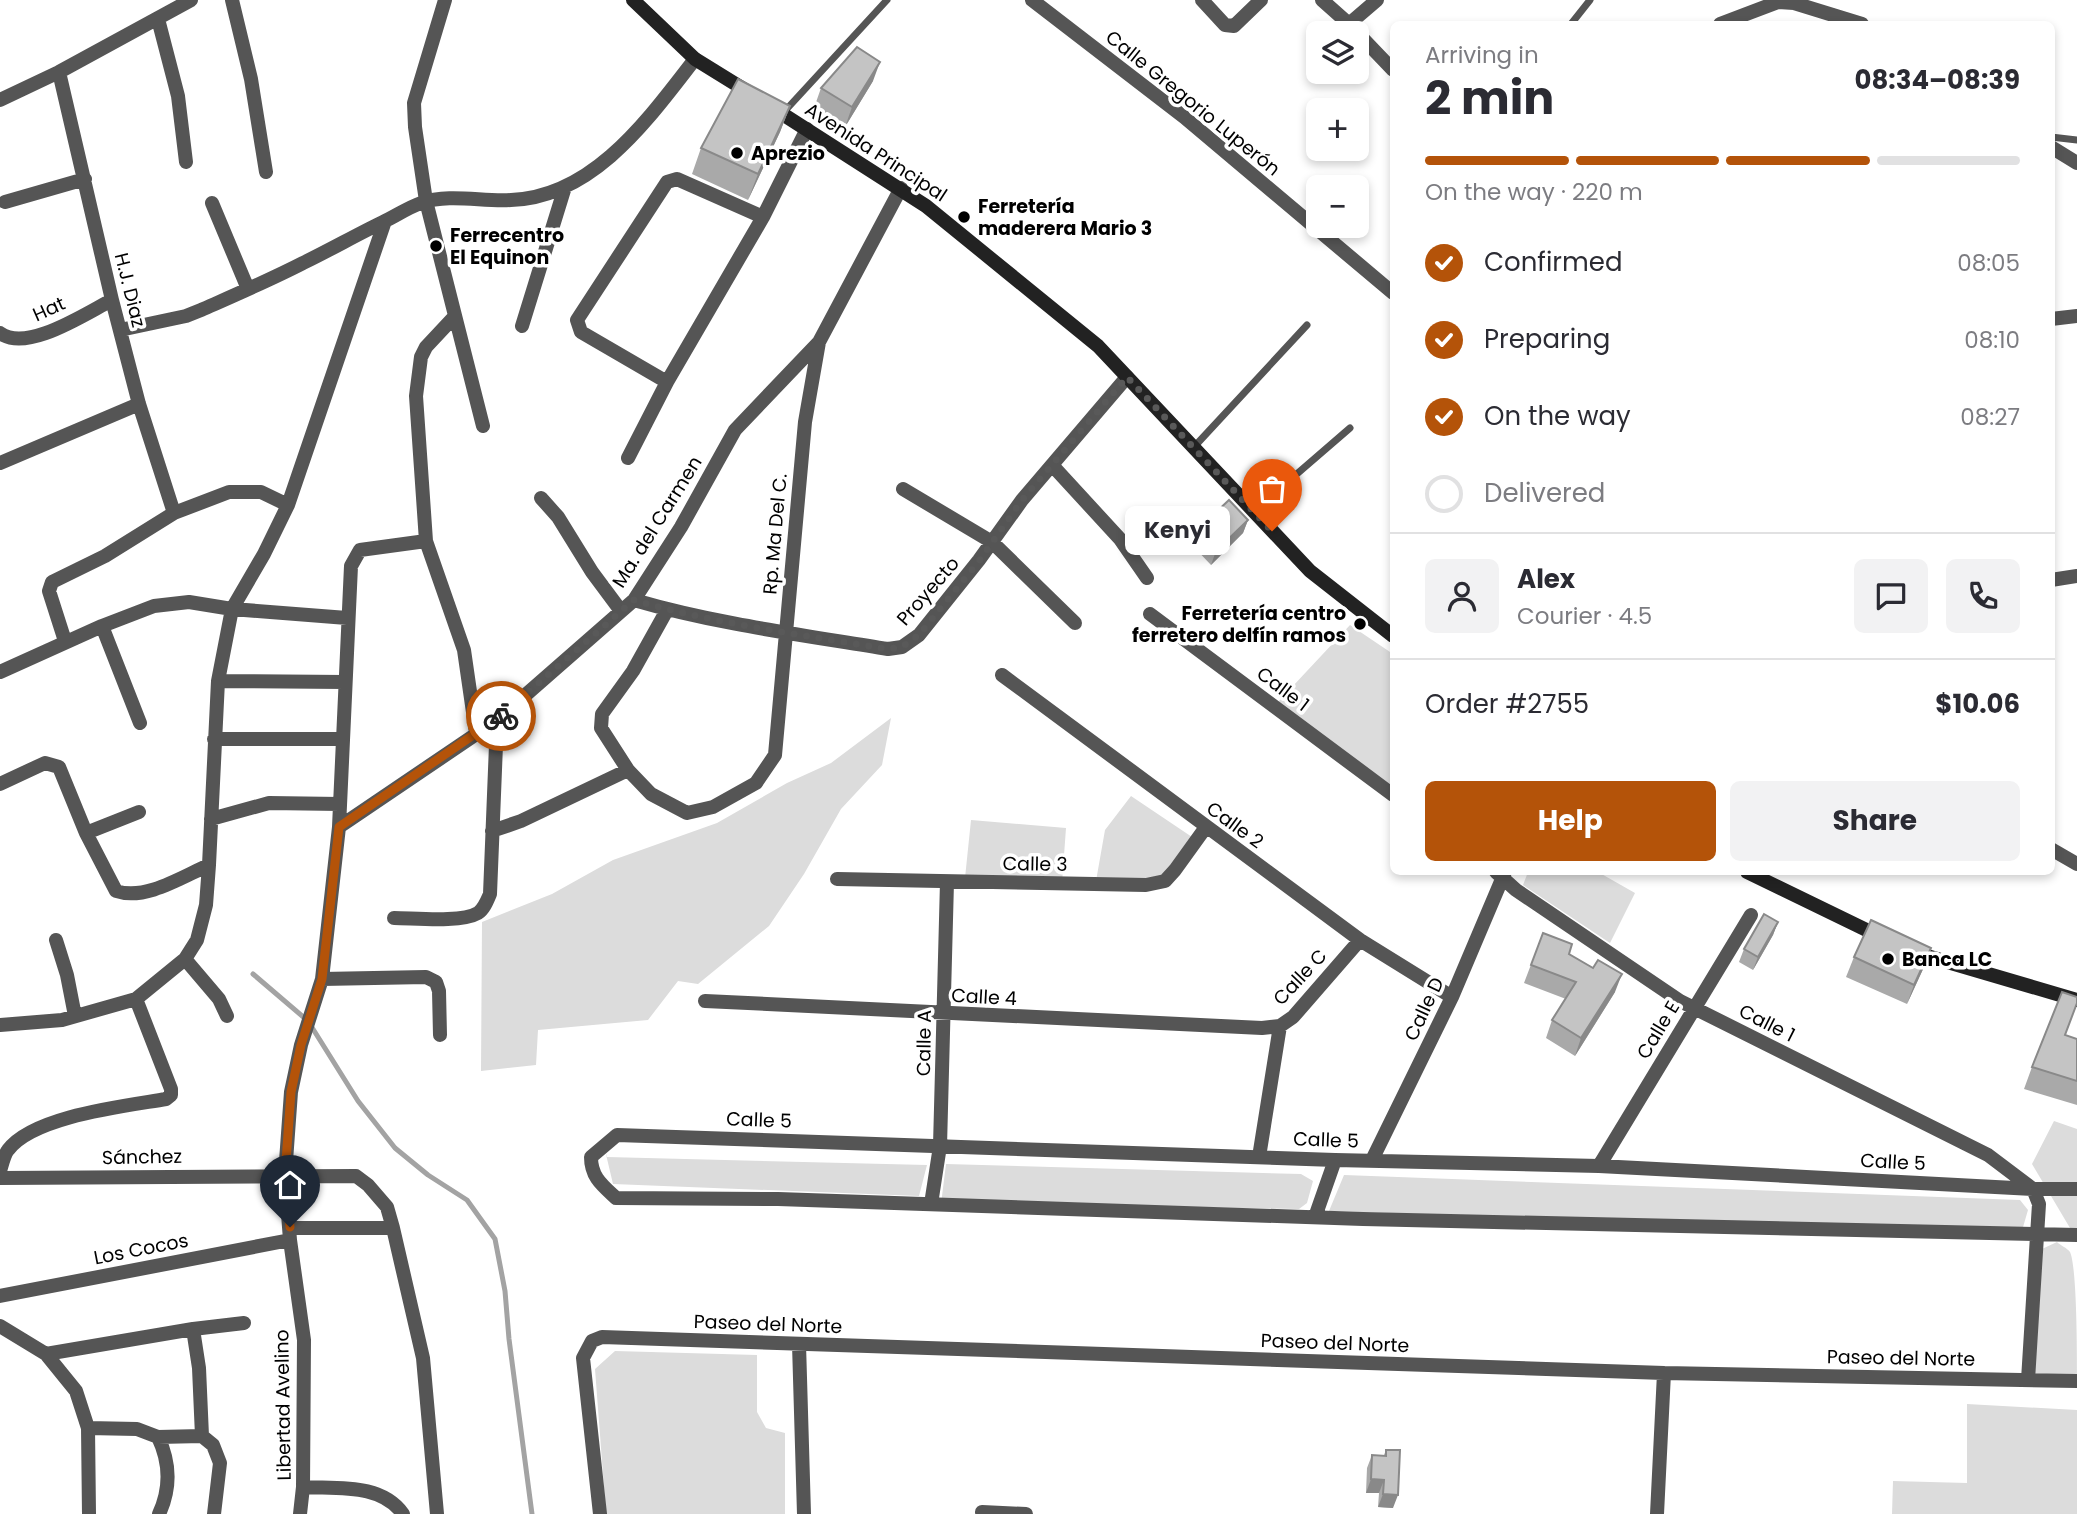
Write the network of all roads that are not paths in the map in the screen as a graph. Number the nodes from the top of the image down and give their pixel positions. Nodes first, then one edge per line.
1 (191, 0) edge
2 (232, 0) edge
3 (445, 0) edge
4 (633, 0) edge
5 (887, 0) edge
6 (1032, 0) edge
7 (1202, 0) edge
8 (1261, 0) edge
9 (1322, 0) edge
10 (1377, 0) edge
11 (1590, 0) edge
12 (1795, 2) edge
13 (158, 19) junction
14 (1346, 21) edge
15 (1352, 21) edge
16 (1573, 21) edge
17 (1728, 21) edge
18 (1853, 21) edge
19 (1369, 45) edge
20 (695, 59) junction
21 (1389, 66) edge
22 (59, 72) junction
23 (0, 100) edge
24 (782, 113) junction
25 (807, 129) junction
26 (2055, 137) edge
27 (2077, 140) edge
28 (2055, 149) edge
29 (186, 162) dead end
30 (2077, 163) edge
31 (266, 172) dead end
32 (85, 179) junction
33 (565, 187) junction
34 (901, 188) junction
35 (426, 201) junction
36 (5, 202) dead end
37 (212, 203) dead end
38 (763, 217) junction
39 (385, 221) junction
40 (248, 289) junction
41 (1390, 290) edge
42 (112, 300) junction
43 (455, 316) junction
44 (2077, 316) edge
45 (2055, 319) edge
46 (1307, 325) dead end
47 (522, 326) dead end
48 (120, 330) junction
49 (0, 333) edge
50 (819, 342) junction
51 (1127, 377) junction
52 (667, 382) junction
53 (139, 404) junction
54 (483, 426) dead end
55 (1350, 428) dead end
56 (1194, 447) junction
57 (628, 458) dead end
58 (0, 463) edge
59 (1052, 465) junction
60 (904, 489) dead end
61 (541, 498) dead end
62 (288, 505) junction
63 (1253, 511) junction
64 (174, 513) junction
65 (426, 541) junction
66 (992, 542) junction
67 (2077, 576) edge
68 (1147, 578) dead end
69 (2055, 579) edge
70 (634, 600) junction
71 (232, 609) junction
72 (667, 610) junction
73 (621, 611) junction
74 (1150, 614) dead end
75 (347, 618) junction
76 (1075, 623) dead end
77 (102, 626) junction
78 (785, 632) junction
79 (1390, 634) edge
80 (65, 641) junction
81 (0, 672) edge
82 (1002, 675) dead end
83 (218, 681) junction
84 (345, 682) junction
85 (497, 720) junction
86 (140, 723) dead end
87 (476, 733) junction
88 (214, 739) junction
89 (342, 739) junction
90 (628, 770) junction
91 (0, 784) edge
92 (1390, 793) edge
93 (340, 804) junction
94 (139, 812) dead end
95 (211, 819) junction
96 (339, 827) junction
97 (1206, 827) junction
98 (492, 831) junction
99 (86, 833) junction
100 (2055, 851) edge
101 (2077, 864) edge
102 (209, 865) junction
103 (1500, 875) edge
104 (1503, 875) edge
105 (1752, 875) edge
106 (837, 879) dead end
107 (947, 882) junction
108 (1751, 915) dead end
109 (394, 918) dead end
110 (56, 940) dead end
111 (1360, 940) junction
112 (185, 959) junction
113 (322, 979) junction
114 (1452, 997) junction
115 (136, 999) junction
116 (2077, 1000) edge
117 (705, 1002) dead end
118 (1693, 1008) junction
119 (944, 1015) junction
120 (75, 1016) junction
121 (226, 1016) dead end
122 (0, 1025) edge
123 (1280, 1026) junction
124 (1262, 1028) joint
125 (440, 1035) dead end
126 (940, 1146) junction
127 (1259, 1157) junction
128 (1335, 1160) junction
129 (1372, 1160) junction
130 (1599, 1166) junction
131 (0, 1171) edge
132 (285, 1175) junction
133 (0, 1178) edge
134 (2033, 1189) junction
135 (2077, 1189) edge
136 (931, 1204) junction
137 (1315, 1217) junction
138 (393, 1227) junction
139 (290, 1234) junction
140 (2036, 1234) junction
141 (2077, 1235) edge
142 (0, 1296) edge
143 (244, 1323) dead end
144 (0, 1326) edge
145 (193, 1329) junction
146 (799, 1344) junction
147 (46, 1354) junction
148 (1664, 1373) junction
149 (2028, 1380) junction
150 (2077, 1381) edge
151 (88, 1428) junction
152 (158, 1437) junction
153 (207, 1440) junction
154 (303, 1487) junction
155 (982, 1512) dead end
156 (89, 1514) edge
157 (159, 1514) edge
158 (214, 1514) edge
159 (300, 1514) edge
160 (403, 1514) edge
161 (437, 1514) edge
162 (600, 1514) edge
163 (804, 1514) edge
164 (1026, 1514) edge
165 (1657, 1514) edge

1 - 13 street
2 - 31 street
3 - 35 street
4 - 20 street, Avenida Principal
5 - 24 lane
6 - 41 street, Calle Gregorio Luperón
7 - 8 street
9 - 14 street
10 - 15 street
11 - 16 lane
12 - 17 street
12 - 18 street
13 - 22 street
13 - 29 street
19 - 21 street
20 - 24 street, Avenida Principal
20 - 33 street
22 - 23 street
22 - 32 street, H.J. Diaz
24 - 25 street, Avenida Principal
25 - 34 street, Avenida Principal
25 - 38 street
26 - 27 lane
28 - 30 street
32 - 36 street
32 - 42 street, H.J. Diaz
33 - 35 street
33 - 47 street
34 - 50 street
34 - 51 street, Avenida Principal
35 - 39 street
35 - 43 street
37 - 40 street
38 - 52 street
38 - 52 street
39 - 40 street
39 - 62 street
40 - 48 street
42 - 48 street, H.J. Diaz
42 - 49 street, Hat
43 - 54 street
43 - 65 street
44 - 45 street
46 - 56 lane
48 - 53 street, H.J. Diaz
50 - 70 street, Ma. del Carmen
50 - 78 street, Rp. Ma Del C.
51 - 56 street, Avenida Principal
51 - 59 street, Proyecto
52 - 57 street
53 - 58 street
53 - 64 street, H.J. Diaz
55 - 63 lane
56 - 63 street, Avenida Principal
59 - 66 street, Proyecto
59 - 68 street
60 - 66 street
61 - 73 street
62 - 64 street
62 - 71 street
63 - 79 street, Avenida Principal
64 - 80 street
65 - 75 street, Libertad Avelino
65 - 87 street
66 - 76 street
66 - 78 street, Proyecto
67 - 69 street
70 - 72 street, Proyecto
70 - 73 street, Ma. del Carmen
71 - 75 street
71 - 77 street
71 - 83 street
72 - 78 street, Proyecto
72 - 90 street
73 - 85 street, Ma. del Carmen
74 - 92 street, Calle 1
75 - 84 street, Libertad Avelino
77 - 80 street
77 - 86 street
78 - 90 street, Rp. Ma Del C.
80 - 81 street
82 - 97 street, Calle 2
83 - 84 street
83 - 88 street
84 - 89 street, Libertad Avelino
85 - 87 street, Ma. del Carmen
85 - 98 street
87 - 96 street, Ma. del Carmen
88 - 89 street
88 - 95 street
89 - 93 street, Libertad Avelino
90 - 98 street
91 - 99 street
93 - 95 street
93 - 96 street, Libertad Avelino
94 - 99 street
95 - 102 street
96 - 113 street, Libertad Avelino
97 - 107 street, Calle 3
97 - 111 street, Calle 2
98 - 109 street
99 - 102 street
100 - 101 street
102 - 112 street
103 - 114 street, Calle D
104 - 118 street, Calle 1
105 - 116 street
106 - 107 street, Calle 3
107 - 119 street, Calle A
108 - 118 street, Calle E
110 - 120 street
111 - 114 street, Calle 2
111 - 123 street, Calle C
112 - 115 street
112 - 121 street
113 - 125 street
113 - 132 street, Libertad Avelino
114 - 129 street, Calle D
115 - 120 street
115 - 131 street
117 - 119 street, Calle 4
118 - 130 street, Calle E
118 - 134 street, Calle 1
119 - 124 street, Calle 4
119 - 126 street, Calle A
120 - 122 street
123 - 124 street, Calle C
123 - 127 street
126 - 127 street, Calle 5
126 - 136 street, Calle A
126 - 136 street, Calle 5
127 - 128 street, Calle 5
128 - 129 street, Calle 5
128 - 137 street
129 - 130 street, Calle 5
130 - 134 street, Calle 5
132 - 133 street, Sánchez
132 - 138 street, Sánchez
132 - 139 street, Libertad Avelino
134 - 135 street, Calle 5
134 - 140 street
136 - 137 street
137 - 140 street
138 - 139 street, Los Cocos
138 - 161 street, Sánchez
139 - 142 street, Los Cocos
139 - 154 street, Libertad Avelino
140 - 141 street
140 - 149 street
143 - 145 street
144 - 147 street
145 - 147 street
145 - 153 street
146 - 148 street, Paseo del Norte
146 - 162 street, Paseo del Norte
146 - 163 street
147 - 151 street
148 - 149 street, Paseo del Norte
148 - 165 street
149 - 150 street, Paseo del Norte
151 - 152 street
151 - 156 street
152 - 153 street
152 - 157 street
153 - 158 street
154 - 159 street, Libertad Avelino
154 - 160 street
155 - 164 street

